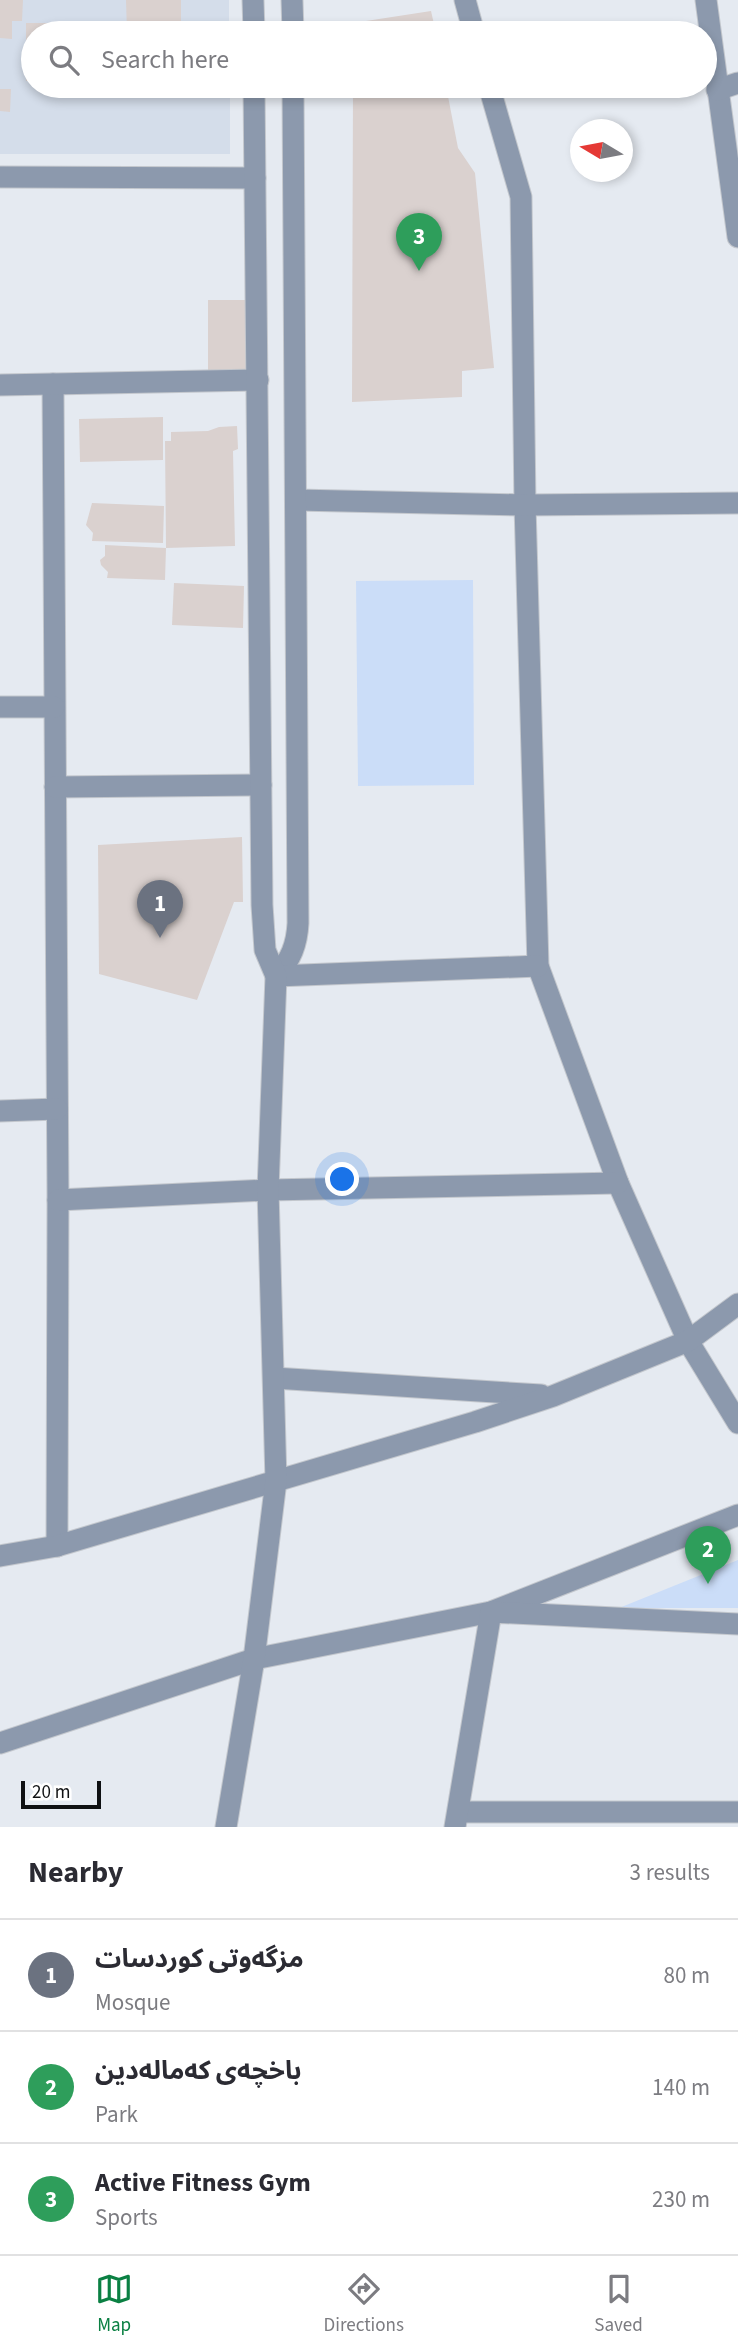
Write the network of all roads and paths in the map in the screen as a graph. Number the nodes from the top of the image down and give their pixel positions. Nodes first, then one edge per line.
1 (253, 0) edge
2 (292, 0) edge
3 (465, 0) edge
4 (706, 0) edge
5 (254, 21) edge
6 (293, 21) edge
7 (471, 21) edge
8 (709, 21) edge
9 (738, 83) edge
10 (717, 90) joint
11 (254, 98) edge
12 (293, 98) edge
13 (493, 98) edge
14 (0, 177) edge
15 (255, 178) junction
16 (738, 237) edge
17 (258, 380) junction
18 (53, 384) junction
19 (0, 385) edge
20 (297, 500) junction
21 (738, 503) edge
22 (525, 505) junction
23 (0, 707) edge
24 (54, 707) junction
25 (261, 785) junction
26 (55, 788) junction
27 (538, 966) junction
28 (276, 976) junction
29 (57, 1109) junction
30 (0, 1111) edge
31 (618, 1183) junction
32 (268, 1190) junction
33 (58, 1200) junction
34 (738, 1304) edge
35 (688, 1341) junction
36 (274, 1378) junction
37 (553, 1396) junction
38 (738, 1423) edge
39 (276, 1481) junction
40 (738, 1515) edge
41 (57, 1546) junction
42 (7, 1552) edge
43 (491, 1612) junction
44 (738, 1624) edge
45 (254, 1660) junction
46 (0, 1742) edge
47 (738, 1812) edge
48 (457, 1819) edge
49 (226, 1827) edge

1 - 5 street
2 - 6 street
3 - 7 street
4 - 8 street
9 - 10 street
10 - 16 street
11 - 15 street
12 - 20 street
13 - 22 street
14 - 15 street
15 - 17 street
17 - 18 street
17 - 25 street
18 - 19 street
18 - 24 street
20 - 22 street
20 - 28 street
21 - 22 street
22 - 27 street
23 - 24 street
24 - 26 street
25 - 26 street
25 - 28 street
26 - 29 street
27 - 28 street
27 - 31 street
28 - 32 street
29 - 30 street
29 - 33 street
31 - 32 street
31 - 35 street
32 - 33 street
32 - 36 street
33 - 41 street
34 - 35 street
35 - 37 street
35 - 38 street
36 - 37 street
36 - 39 street
37 - 39 street
39 - 41 street
39 - 45 street
40 - 43 street
41 - 42 street
43 - 44 street
43 - 45 street
43 - 48 street
45 - 46 street
45 - 49 street
47 - 48 street

